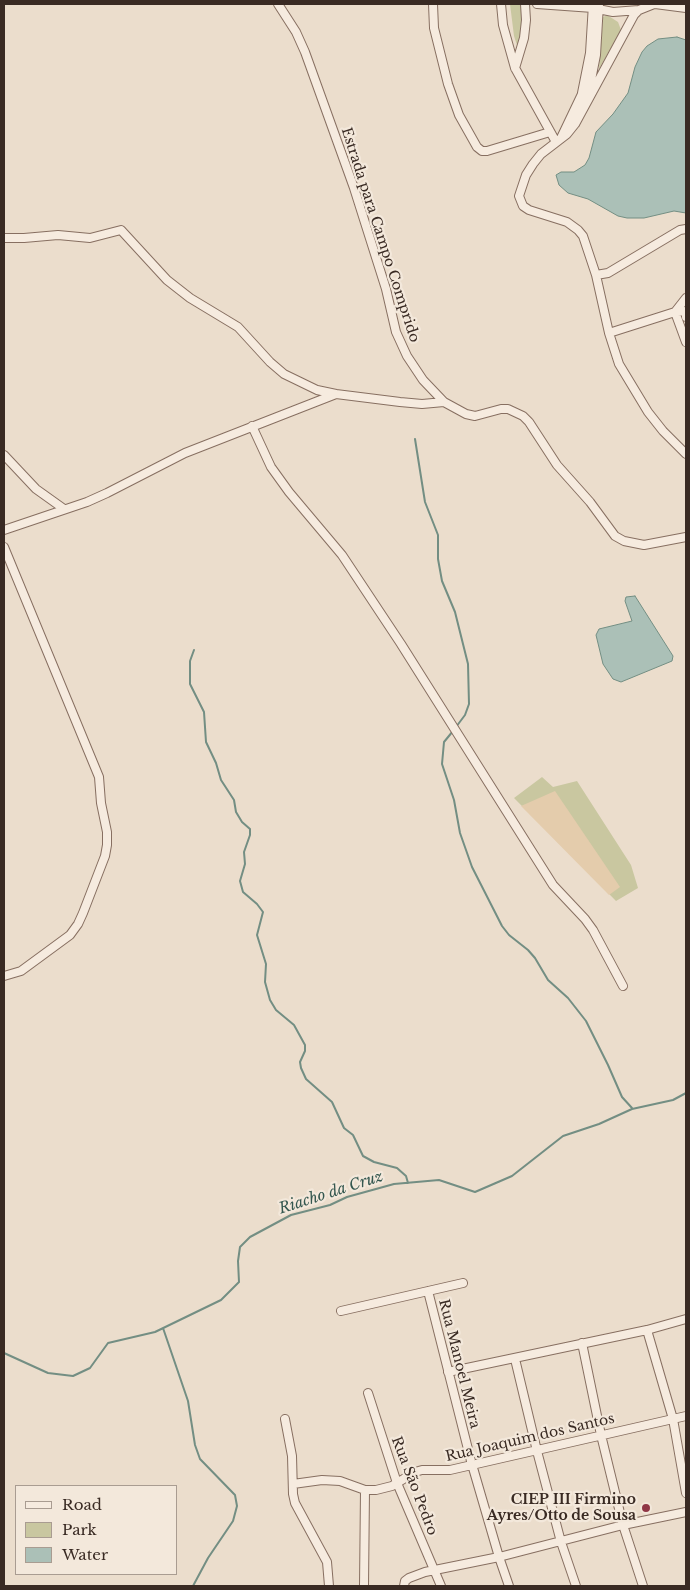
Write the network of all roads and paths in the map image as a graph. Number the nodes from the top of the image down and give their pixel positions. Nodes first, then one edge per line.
1 (278, 4) edge
2 (433, 4) edge
3 (501, 4) edge
4 (525, 4) edge
5 (537, 4) edge
6 (655, 4) edge
7 (666, 5) edge
8 (596, 6) edge
9 (686, 8) edge
10 (640, 10) junction
11 (613, 12) junction
12 (630, 23) junction
13 (515, 68) junction
14 (550, 132) junction
15 (559, 140) junction
16 (684, 231) edge
17 (4, 238) edge
18 (596, 275) junction
19 (686, 298) edge
20 (686, 311) edge
21 (675, 312) junction
22 (686, 318) edge
23 (609, 333) junction
24 (686, 342) edge
25 (336, 394) junction
26 (444, 402) junction
27 (252, 426) junction
28 (686, 454) edge
29 (4, 455) edge
30 (64, 509) junction
31 (4, 530) edge
32 (686, 537) edge
33 (4, 547) edge
34 (4, 976) edge
35 (624, 986) dead end
36 (463, 1283) dead end
37 (428, 1291) junction
38 (341, 1311) dead end
39 (686, 1318) edge
40 (647, 1330) junction
41 (582, 1343) junction
42 (515, 1359) junction
43 (448, 1372) junction
44 (368, 1393) dead end
45 (686, 1416) edge
46 (285, 1419) dead end
47 (673, 1419) junction
48 (601, 1435) junction
49 (537, 1451) junction
50 (472, 1465) junction
51 (397, 1483) junction
52 (293, 1484) junction
53 (365, 1490) junction
54 (686, 1493) edge
55 (686, 1512) edge
56 (623, 1525) junction
57 (560, 1542) junction
58 (499, 1557) junction
59 (435, 1570) junction
60 (330, 1586) edge
61 (364, 1586) edge
62 (404, 1586) edge
63 (441, 1586) edge
64 (509, 1586) edge
65 (576, 1586) edge
66 (643, 1586) edge

1 - 26 street, Estrada para Campo Comprido
2 - 14 street
3 - 13 street
4 - 13 street
5 - 8 street
6 - 7 street
6 - 10 street
7 - 9 street
8 - 11 street
8 - 15 street
10 - 11 street
10 - 12 street
11 - 12 street
12 - 15 street
13 - 14 street
14 - 15 street
15 - 18 street
16 - 18 street
17 - 25 street
18 - 23 street
19 - 21 street
20 - 21 street
20 - 22 street
21 - 23 street
21 - 24 street
23 - 28 street
25 - 26 street
25 - 27 street
26 - 32 street, Estrada para Campo Comprido
27 - 30 street
27 - 35 street
29 - 30 street
30 - 31 street
33 - 34 street
36 - 37 street
37 - 38 street
37 - 43 street, Rua Manoel Meira
39 - 40 street
40 - 41 street
40 - 47 street
41 - 42 street
41 - 48 street
42 - 43 street
42 - 49 street
43 - 50 street, Rua Manoel Meira
44 - 51 street, Rua São Pedro
45 - 47 street, Rua Joaquim dos Santos
46 - 52 street
47 - 48 street, Rua Joaquim dos Santos
47 - 54 street
48 - 49 street, Rua Joaquim dos Santos
48 - 56 street
49 - 50 street, Rua Joaquim dos Santos
49 - 57 street
50 - 51 street, Rua Joaquim dos Santos
50 - 58 street, Rua Manoel Meira
51 - 53 street, Rua Joaquim dos Santos
51 - 59 street, Rua São Pedro
52 - 53 street, Rua Joaquim dos Santos
52 - 60 street
53 - 61 street
55 - 56 street
56 - 57 street
56 - 66 street
57 - 58 street
57 - 65 street
58 - 59 street
58 - 64 street, Rua Manoel Meira
59 - 62 street
59 - 63 street, Rua São Pedro

